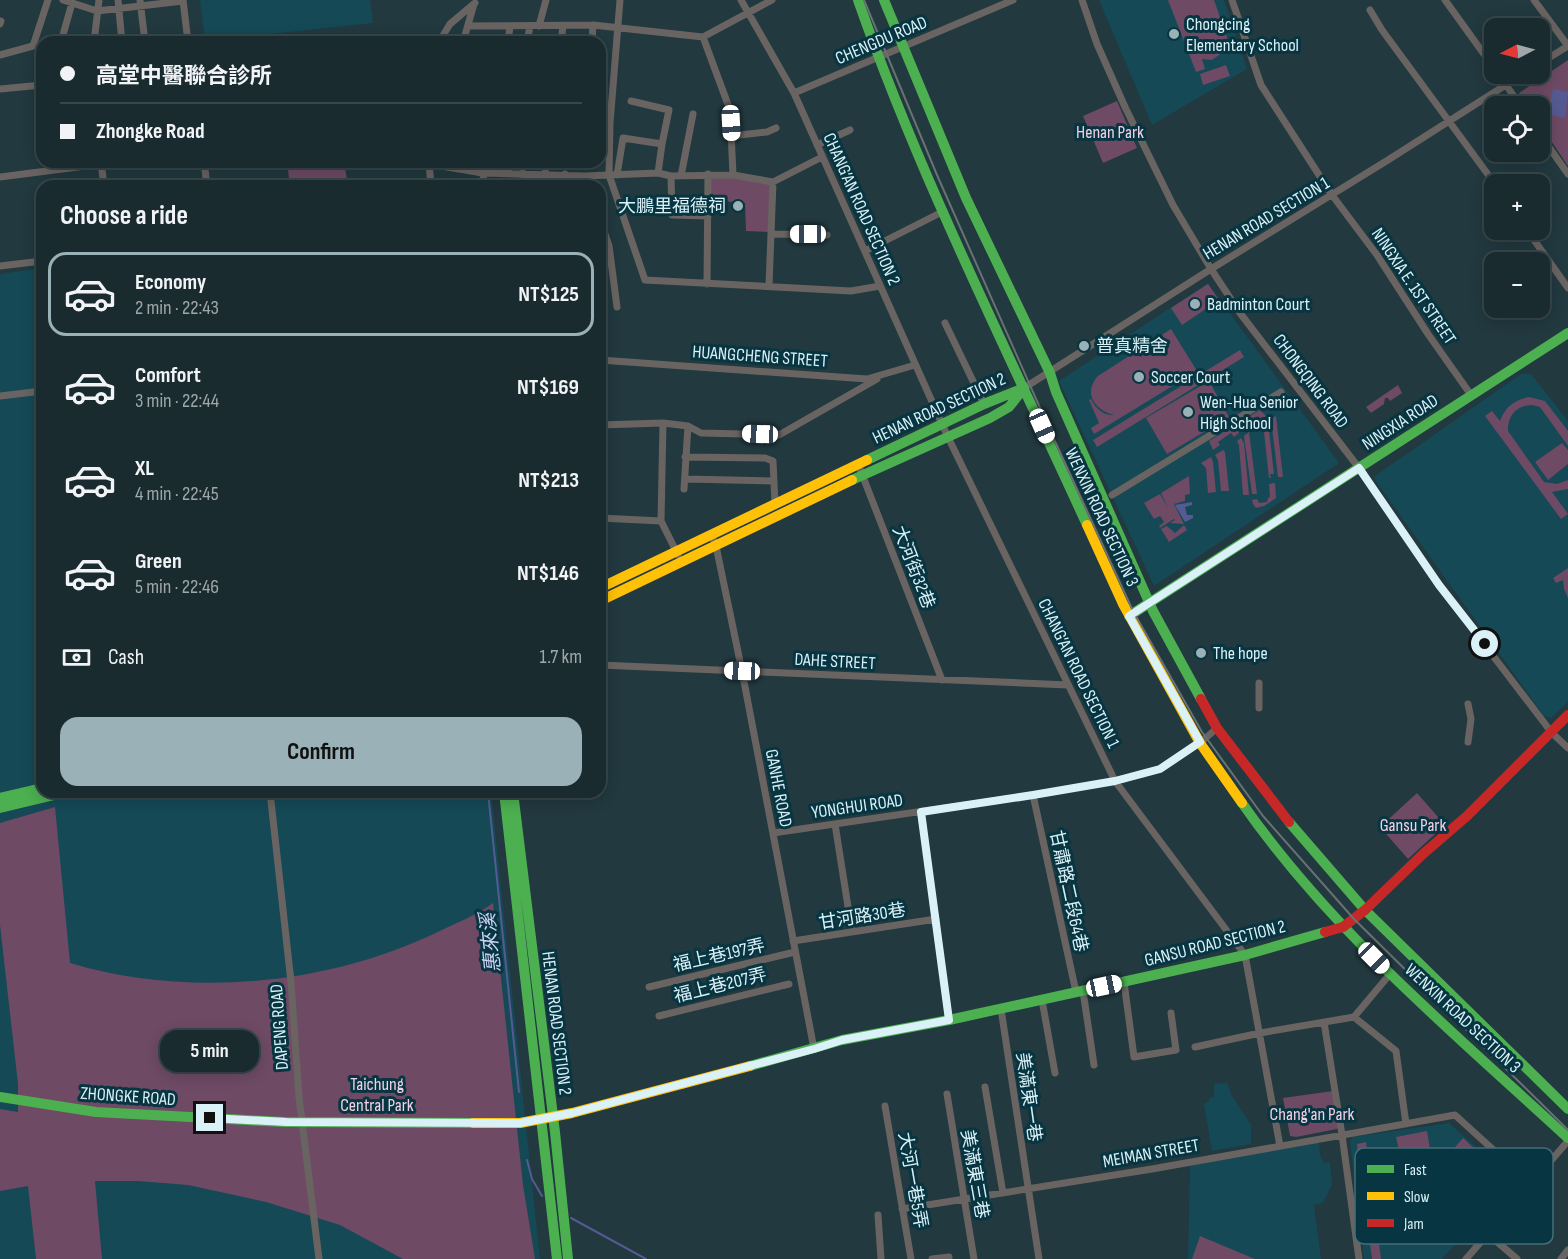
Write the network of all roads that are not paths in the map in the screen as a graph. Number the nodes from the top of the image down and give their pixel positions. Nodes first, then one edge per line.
1 (48, 0) edge
2 (63, 0) edge
3 (99, 0) edge
4 (183, 0) edge
5 (546, 0) edge
6 (620, 0) edge
7 (741, 0) edge
8 (772, 0) edge
9 (858, 0) edge
10 (884, 0) edge
11 (1082, 0) edge
12 (1232, 0) edge
13 (1445, 0) edge
14 (1534, 0) edge
15 (475, 1) edge
16 (1009, 1) edge
17 (72, 3) junction
18 (140, 3) edge
19 (118, 4) edge
20 (97, 10) junction
21 (1370, 10) dead end
22 (749, 14) junction
23 (468, 26) junction
24 (510, 26) junction
25 (530, 26) junction
26 (539, 26) junction
27 (563, 26) junction
28 (593, 26) junction
29 (618, 27) junction
30 (36, 36) edge
31 (63, 36) edge
32 (95, 36) edge
33 (121, 36) edge
34 (144, 36) edge
35 (188, 36) edge
36 (443, 36) edge
37 (465, 36) edge
38 (509, 36) edge
39 (528, 36) edge
40 (562, 36) edge
41 (592, 36) edge
42 (36, 37) edge
43 (703, 38) junction
44 (1568, 46) edge
45 (902, 47) junction
46 (0, 55) edge
47 (1484, 55) edge
48 (878, 57) junction
49 (1550, 57) edge
50 (1505, 84) joint
51 (36, 86) edge
52 (0, 89) edge
53 (794, 93) junction
54 (1514, 96) edge
55 (631, 101) dead end
56 (693, 114) dead end
57 (1449, 121) junction
58 (606, 123) edge
59 (610, 123) junction
60 (776, 128) dead end
61 (850, 130) dead end
62 (731, 136) junction
63 (662, 144) junction
64 (817, 145) junction
65 (1550, 149) edge
66 (822, 157) junction
67 (65, 168) edge
68 (457, 168) edge
69 (479, 168) edge
70 (508, 168) edge
71 (546, 168) edge
72 (480, 172) junction
73 (508, 173) junction
74 (523, 173) junction
75 (658, 173) junction
76 (545, 174) junction
77 (565, 174) junction
78 (708, 174) junction
79 (1488, 174) edge
80 (1568, 174) edge
81 (613, 175) junction
82 (584, 176) junction
83 (671, 176) junction
84 (681, 176) junction
85 (733, 176) junction
86 (0, 177) edge
87 (482, 180) edge
88 (524, 180) edge
89 (546, 180) edge
90 (566, 180) edge
91 (586, 180) edge
92 (773, 182) junction
93 (1332, 195) junction
94 (944, 212) junction
95 (708, 216) junction
96 (772, 234) junction
97 (827, 235) dead end
98 (606, 237) edge
99 (1534, 240) edge
100 (865, 251) junction
101 (36, 262) edge
102 (0, 266) edge
103 (1211, 269) junction
104 (707, 284) junction
105 (880, 285) junction
106 (769, 286) junction
107 (1568, 288) edge
108 (617, 307) dead end
109 (945, 323) dead end
110 (1568, 333) edge
111 (606, 360) edge
112 (915, 365) junction
113 (1050, 373) junction
114 (885, 375) junction
115 (1024, 388) junction
116 (36, 392) edge
117 (1281, 392) dead end
118 (1471, 395) junction
119 (0, 396) edge
120 (984, 404) junction
121 (663, 423) junction
122 (942, 424) junction
123 (606, 425) edge
124 (688, 426) junction
125 (947, 435) junction
126 (686, 457) junction
127 (858, 464) junction
128 (1359, 468) junction
129 (862, 475) junction
130 (685, 479) junction
131 (774, 481) junction
132 (684, 489) dead end
133 (1112, 495) dead end
134 (775, 504) junction
135 (606, 518) edge
136 (661, 521) junction
137 (711, 534) junction
138 (716, 546) junction
139 (676, 551) junction
140 (682, 563) junction
141 (606, 585) edge
142 (606, 599) edge
143 (1149, 602) junction
144 (1129, 616) junction
145 (606, 665) edge
146 (742, 671) junction
147 (942, 680) junction
148 (1259, 683) dead end
149 (1068, 685) junction
150 (1468, 704) dead end
151 (1259, 708) dead end
152 (1568, 715) edge
153 (1217, 728) junction
154 (1552, 733) junction
155 (1200, 742) junction
156 (1468, 742) dead end
157 (1568, 748) edge
158 (1115, 781) junction
159 (36, 789) edge
160 (1033, 795) junction
161 (0, 798) edge
162 (41, 798) edge
163 (271, 798) edge
164 (505, 798) edge
165 (514, 798) edge
166 (0, 808) edge
167 (921, 812) junction
168 (835, 824) junction
169 (773, 833) junction
170 (1365, 910) junction
171 (936, 920) junction
172 (1343, 927) junction
173 (852, 932) junction
174 (793, 941) junction
175 (795, 952) junction
176 (1245, 956) junction
177 (1390, 974) junction
178 (1124, 982) junction
179 (789, 984) dead end
180 (649, 987) dead end
181 (1079, 992) junction
182 (1042, 1000) junction
183 (1001, 1009) junction
184 (1171, 1013) dead end
185 (659, 1016) dead end
186 (1354, 1017) junction
187 (949, 1020) junction
188 (1324, 1022) junction
189 (1260, 1033) junction
190 (1195, 1047) dead end
191 (814, 1049) junction
192 (1094, 1065) dead end
193 (1055, 1073) dead end
194 (985, 1087) dead end
195 (947, 1094) dead end
196 (0, 1097) edge
197 (885, 1106) dead end
198 (1568, 1109) edge
199 (547, 1118) junction
200 (302, 1122) junction
201 (1406, 1124) junction
202 (1342, 1135) junction
203 (1568, 1140) edge
204 (1280, 1146) junction
205 (1491, 1148) edge
206 (1553, 1158) edge
207 (1027, 1189) junction
208 (1003, 1193) junction
209 (965, 1199) junction
210 (902, 1209) junction
211 (878, 1215) dead end
212 (1355, 1230) edge
213 (1357, 1244) edge
214 (1479, 1244) edge
215 (1500, 1244) edge
216 (1568, 1250) edge
217 (949, 1257) dead end
218 (319, 1259) edge
219 (557, 1259) edge
220 (568, 1259) edge
221 (881, 1259) edge
222 (911, 1259) edge
223 (932, 1259) edge
224 (974, 1259) edge
225 (1039, 1259) edge
226 (1359, 1259) edge
227 (1466, 1259) edge
228 (1517, 1259) edge
229 (1560, 1259) edge

1 - 30 street
2 - 17 street
3 - 20 street
4 - 18 street
4 - 35 street
5 - 26 street
6 - 29 street
7 - 22 street, CHANG’AN ROAD SECTION 2
8 - 22 street
9 - 48 street, WENXIN ROAD SECTION 3
10 - 45 street, WENXIN ROAD SECTION 3
11 - 103 street, CHONGQING ROAD
12 - 93 street, NINGXIA E. 1ST STREET
13 - 47 street
14 - 44 street
15 - 23 street
15 - 36 street
16 - 45 street, CHENGDU ROAD
17 - 20 street
17 - 31 street
18 - 19 street
18 - 34 street
19 - 20 street
19 - 33 street
20 - 32 street
21 - 57 street
22 - 43 street
22 - 53 street, CHANG’AN ROAD SECTION 2
23 - 24 street
23 - 37 street
24 - 25 street
24 - 38 street
25 - 26 street
25 - 39 street
26 - 27 street
27 - 28 street
27 - 40 street
28 - 29 street
28 - 41 street
29 - 43 street
29 - 59 street
42 - 46 street
43 - 62 street
44 - 49 street
45 - 48 street, CHENGDU ROAD
45 - 113 street, WENXIN ROAD SECTION 3
48 - 53 street, CHENGDU ROAD
48 - 94 street, WENXIN ROAD SECTION 3
50 - 54 street
50 - 57 street, HENAN ROAD SECTION 1
51 - 52 street
53 - 64 street, CHANG’AN ROAD SECTION 2
55 - 63 street
56 - 84 street
57 - 79 street
57 - 93 street, HENAN ROAD SECTION 1
58 - 59 street
59 - 81 street
60 - 62 street
61 - 64 street
62 - 85 street
63 - 75 street
63 - 81 street
64 - 66 street, CHANG’AN ROAD SECTION 2
65 - 80 street
66 - 92 street
66 - 100 street, CHANG’AN ROAD SECTION 2
67 - 86 street
68 - 72 street
69 - 72 street
70 - 73 street
71 - 76 street
72 - 73 street
72 - 87 street
73 - 74 street
74 - 76 street
74 - 88 street
75 - 81 street
75 - 83 street
76 - 77 street
76 - 89 street
77 - 82 street
77 - 90 street
78 - 84 street
78 - 85 street
78 - 95 street
81 - 82 street
81 - 104 street
82 - 91 street
83 - 84 street
83 - 95 street
85 - 92 street
92 - 96 street
93 - 103 street, HENAN ROAD SECTION 1
93 - 118 street, NINGXIA E. 1ST STREET
94 - 100 street
94 - 115 street, WENXIN ROAD SECTION 3
95 - 104 street
96 - 97 street
96 - 106 street
98 - 108 street
99 - 107 street
100 - 105 street, CHANG’AN ROAD SECTION 2
101 - 102 street
103 - 113 street, HENAN ROAD SECTION 1
103 - 128 street, CHONGQING ROAD
104 - 106 street
105 - 106 street
105 - 112 street, CHANG’AN ROAD SECTION 2
109 - 120 street
110 - 118 street, NINGXIA ROAD
111 - 114 street, HUANGCHENG STREET
112 - 114 street, HUANGCHENG STREET
112 - 122 street, CHANG’AN ROAD SECTION 2
113 - 115 street, HENAN ROAD SECTION 1
113 - 143 street, WENXIN ROAD SECTION 3
114 - 124 street
115 - 120 street, HENAN ROAD SECTION 2
115 - 125 street, HENAN ROAD SECTION 2
115 - 144 street, WENXIN ROAD SECTION 3
116 - 119 street
117 - 133 street
118 - 128 street, NINGXIA ROAD
120 - 122 street, HENAN ROAD SECTION 2
121 - 123 street
121 - 124 street
121 - 136 street
122 - 125 street, CHANG’AN ROAD SECTION 2
122 - 127 street, HENAN ROAD SECTION 2
124 - 126 street
125 - 129 street, HENAN ROAD SECTION 2
125 - 149 street, CHANG’AN ROAD SECTION 1
126 - 130 street
126 - 131 street
127 - 129 street, 大河街32巷
127 - 134 street, HENAN ROAD SECTION 2
128 - 143 street, NINGXIA ROAD
128 - 154 street, CHONGQING ROAD
129 - 138 street, HENAN ROAD SECTION 2
129 - 147 street, 大河街32巷
130 - 131 street
130 - 132 street
131 - 134 street
134 - 137 street, HENAN ROAD SECTION 2
135 - 136 street
136 - 139 street
137 - 138 street, GANHE ROAD
137 - 139 street, HENAN ROAD SECTION 2
138 - 140 street, HENAN ROAD SECTION 2
138 - 146 street, GANHE ROAD
139 - 140 street
139 - 141 street, HENAN ROAD SECTION 2
140 - 142 street, HENAN ROAD SECTION 2
143 - 144 street, NINGXIA ROAD
143 - 153 street, WENXIN ROAD SECTION 3
144 - 155 street, WENXIN ROAD SECTION 3
145 - 146 street, DAHE STREET
146 - 147 street, DAHE STREET
146 - 169 street, GANHE ROAD
147 - 149 street, DAHE STREET
148 - 151 street
149 - 158 street, CHANG’AN ROAD SECTION 1
150 - 156 street
152 - 154 street, GANSU ROAD SECTION 2
153 - 155 street, YONGHUI ROAD
153 - 170 street, WENXIN ROAD SECTION 3
154 - 157 street, CHONGQING ROAD
154 - 170 street, GANSU ROAD SECTION 2
155 - 158 street, YONGHUI ROAD
155 - 172 street, WENXIN ROAD SECTION 3
158 - 160 street, YONGHUI ROAD
158 - 176 street, CHANG’AN ROAD SECTION 1
159 - 161 street
160 - 167 street, YONGHUI ROAD
160 - 181 street, 甘肅路二段64巷
162 - 166 street
163 - 200 street, DAPENG ROAD
164 - 199 street, HENAN ROAD SECTION 2
165 - 199 street, HENAN ROAD SECTION 2
167 - 168 street, YONGHUI ROAD
167 - 171 street
168 - 169 street, YONGHUI ROAD
168 - 173 street
169 - 174 street, GANHE ROAD
170 - 172 street, GANSU ROAD SECTION 2
170 - 198 street, WENXIN ROAD SECTION 3
171 - 173 street, 甘河路30巷
171 - 187 street
172 - 176 street, GANSU ROAD SECTION 2
172 - 177 street, WENXIN ROAD SECTION 3
173 - 174 street, 甘河路30巷
174 - 175 street, GANHE ROAD
175 - 180 street, 福上巷197弄
175 - 191 street, GANHE ROAD
176 - 178 street, GANSU ROAD SECTION 2
176 - 189 street, CHANG’AN ROAD SECTION 1
177 - 186 street
177 - 203 street, WENXIN ROAD SECTION 3
178 - 181 street, GANSU ROAD SECTION 2
178 - 184 street
179 - 185 street, 福上巷207弄
181 - 182 street, GANSU ROAD SECTION 2
181 - 192 street, 甘肅路二段64巷
182 - 183 street, GANSU ROAD SECTION 2
182 - 193 street
183 - 187 street, GANSU ROAD SECTION 2
183 - 207 street, 美滿東一巷
186 - 188 street
186 - 201 street
187 - 191 street, GANSU ROAD SECTION 2
188 - 189 street
188 - 202 street
189 - 190 street
189 - 204 street, CHANG’AN ROAD SECTION 1
191 - 199 street, GANSU ROAD SECTION 2
194 - 208 street
195 - 209 street, 美滿東三巷
196 - 200 street, ZHONGKE ROAD
197 - 210 street, 大河一巷5弄
199 - 200 street, ZHONGKE ROAD
199 - 219 street, HENAN ROAD SECTION 2
199 - 220 street, HENAN ROAD SECTION 2
200 - 218 street, DAPENG ROAD
201 - 202 street, MEIMAN STREET
201 - 205 street, MEIMAN STREET
202 - 204 street, MEIMAN STREET
202 - 212 street
203 - 206 street
204 - 207 street, MEIMAN STREET
207 - 208 street, MEIMAN STREET
207 - 225 street, 美滿東一巷
208 - 209 street, MEIMAN STREET
209 - 210 street, MEIMAN STREET
209 - 224 street, 美滿東三巷
210 - 222 street, 大河一巷5弄
211 - 221 street
213 - 226 street
214 - 227 street
215 - 228 street
216 - 229 street
217 - 223 street

